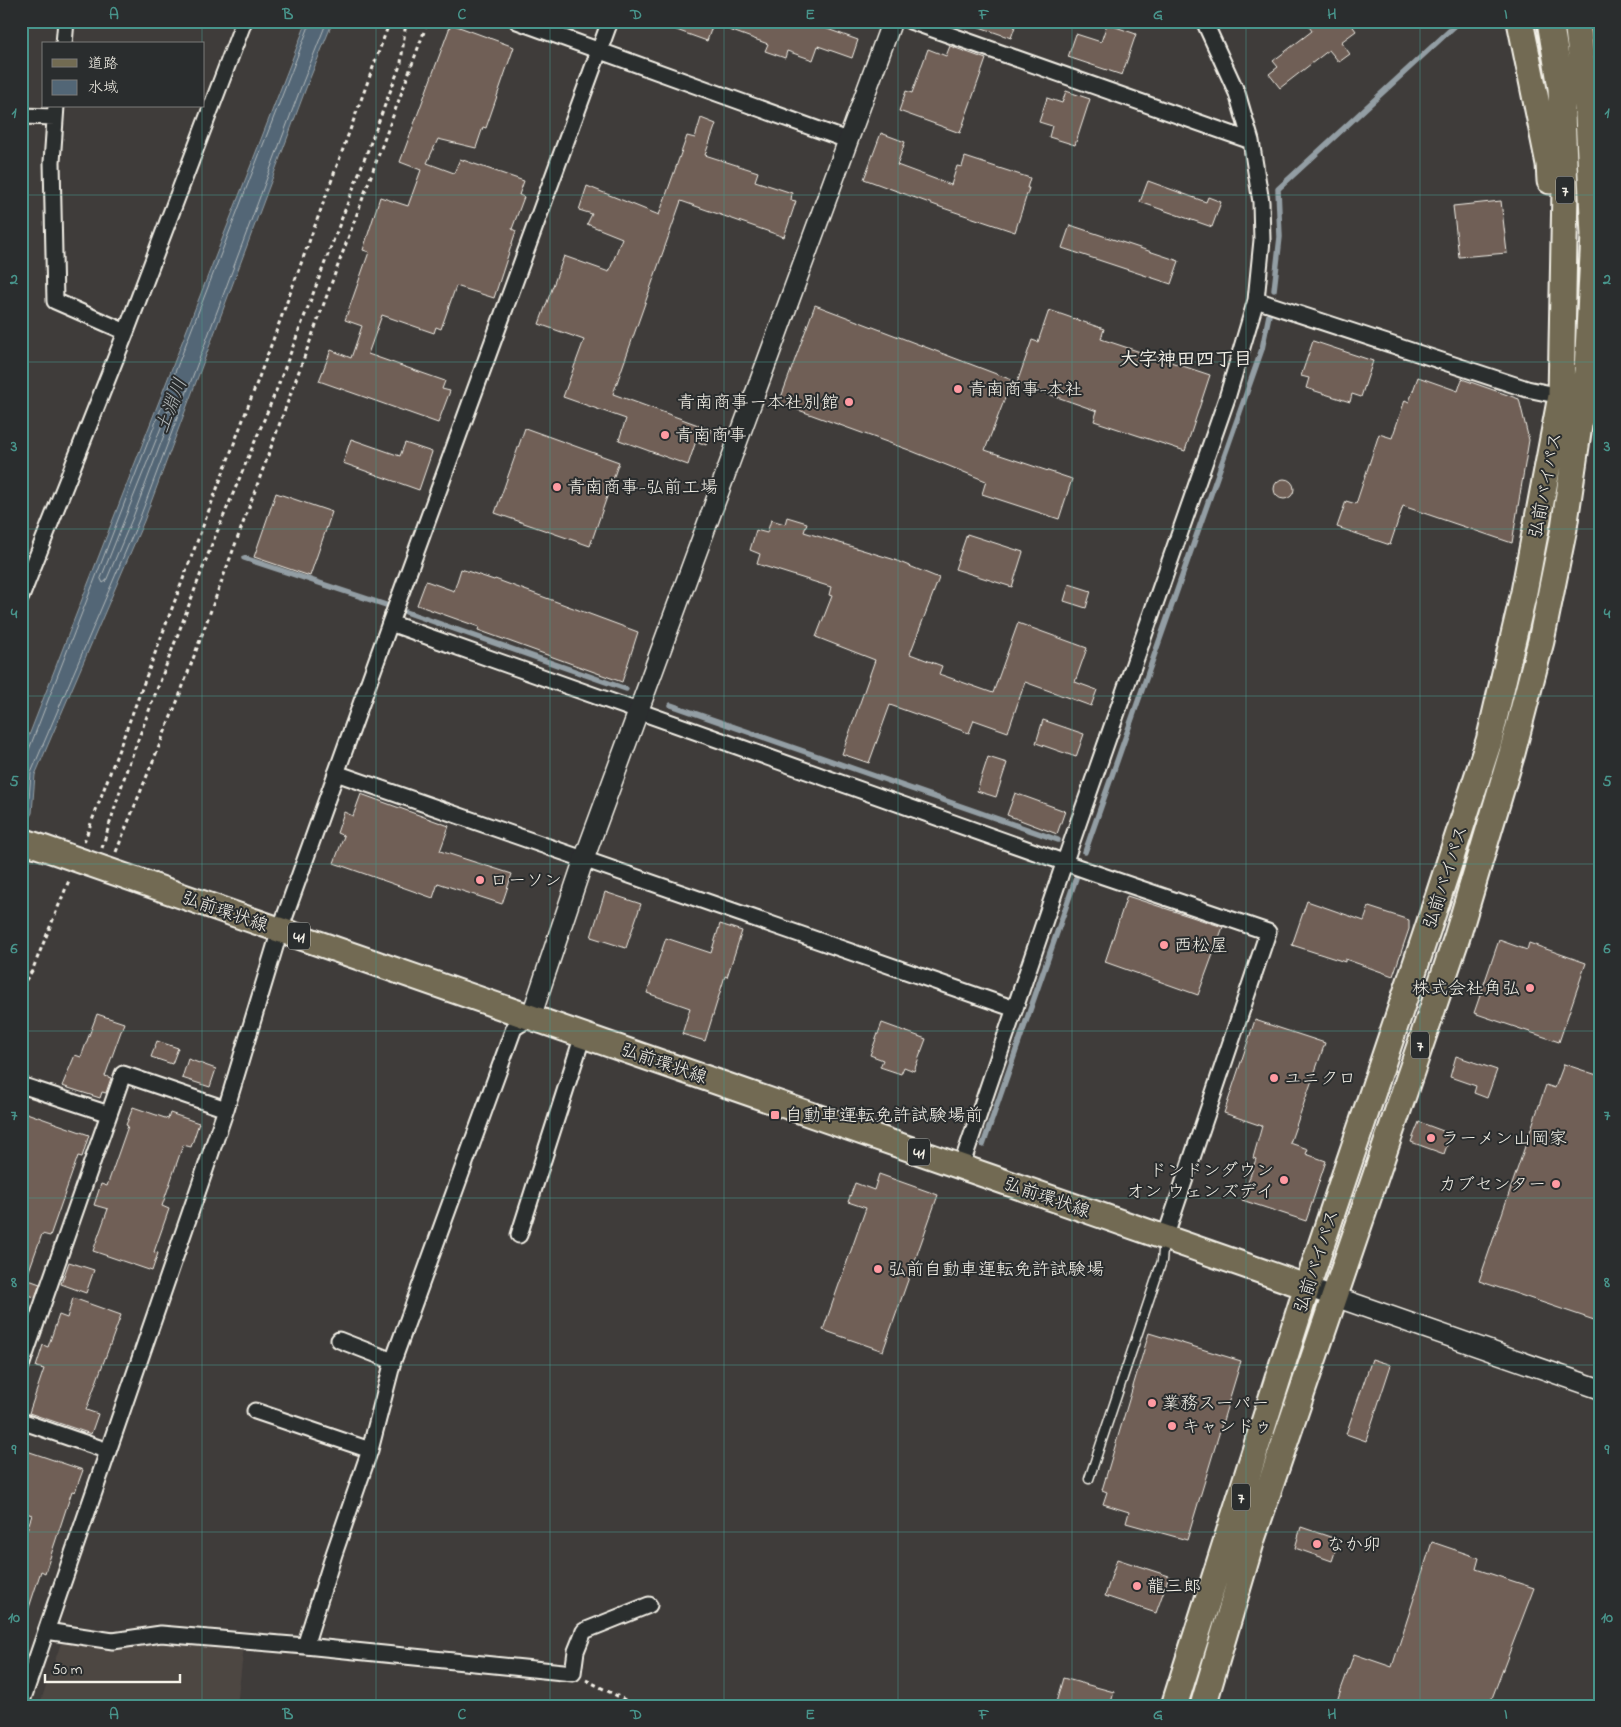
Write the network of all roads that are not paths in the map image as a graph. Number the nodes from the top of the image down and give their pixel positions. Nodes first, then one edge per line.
1 (66, 21) edge
2 (244, 21) edge
3 (517, 21) edge
4 (610, 21) edge
5 (892, 21) edge
6 (910, 21) edge
7 (1204, 21) edge
8 (1520, 21) edge
9 (1550, 21) edge
10 (1577, 21) edge
11 (64, 42) edge
12 (599, 51) junction
13 (56, 112) edge
14 (21, 116) edge
15 (847, 140) junction
16 (1250, 141) junction
17 (1256, 300) junction
18 (1600, 303) edge
19 (126, 332) junction
20 (1562, 360) junction
21 (1587, 371) junction
22 (1561, 396) junction
23 (21, 597) edge
24 (390, 623) junction
25 (639, 711) junction
26 (336, 773) junction
27 (21, 840) edge
28 (584, 859) junction
29 (1065, 862) junction
30 (280, 930) junction
31 (1015, 1009) junction
32 (531, 1017) junction
33 (583, 1035) junction
34 (21, 1085) edge
35 (226, 1109) junction
36 (109, 1114) junction
37 (961, 1167) junction
38 (519, 1236) dead end
39 (1165, 1238) junction
40 (1307, 1288) junction
41 (1334, 1297) junction
42 (339, 1340) dead end
43 (393, 1361) junction
44 (21, 1366) edge
45 (1600, 1389) edge
46 (255, 1412) dead end
47 (21, 1421) edge
48 (370, 1450) junction
49 (108, 1451) junction
50 (1089, 1479) dead end
51 (649, 1605) dead end
52 (46, 1631) junction
53 (305, 1646) junction
54 (21, 1704) edge
55 (1174, 1706) edge
56 (1203, 1706) edge

1 - 11 street
2 - 19 street
3 - 12 street
4 - 12 street
5 - 15 street
6 - 16 street
7 - 16 street
8 - 20 highway
9 - 20 highway, 弘前バイパス / 7
10 - 21 highway, 弘前バイパス / 7
12 - 15 street
12 - 24 street
13 - 14 street
13 - 19 street
15 - 25 street
16 - 17 street
17 - 22 street
17 - 29 street
18 - 21 highway
19 - 23 street
20 - 22 highway, 弘前バイパス / 7
21 - 41 highway, 弘前バイパス / 7
22 - 40 highway, 弘前バイパス / 7
24 - 25 street
24 - 26 street
25 - 28 street
25 - 29 street
26 - 28 street
26 - 30 street
27 - 30 main road, 弘前環状線 / 41
28 - 31 street
28 - 32 street
29 - 31 street
29 - 39 street
30 - 32 main road, 弘前環状線 / 41
30 - 35 street
31 - 37 street
32 - 33 main road, 弘前環状線 / 41
32 - 43 street
33 - 37 main road, 弘前環状線 / 41
33 - 38 street
34 - 36 street
35 - 36 street
35 - 49 street
36 - 44 street
37 - 39 main road, 弘前環状線 / 41
39 - 40 main road, 弘前環状線 / 41
39 - 50 lane
40 - 41 street
40 - 55 highway, 弘前バイパス / 7
41 - 45 street
41 - 56 highway, 弘前バイパス / 7
42 - 43 street
43 - 48 street
46 - 48 street
47 - 49 street
48 - 53 street
49 - 52 street
51 - 53 street
52 - 53 street
52 - 54 street

